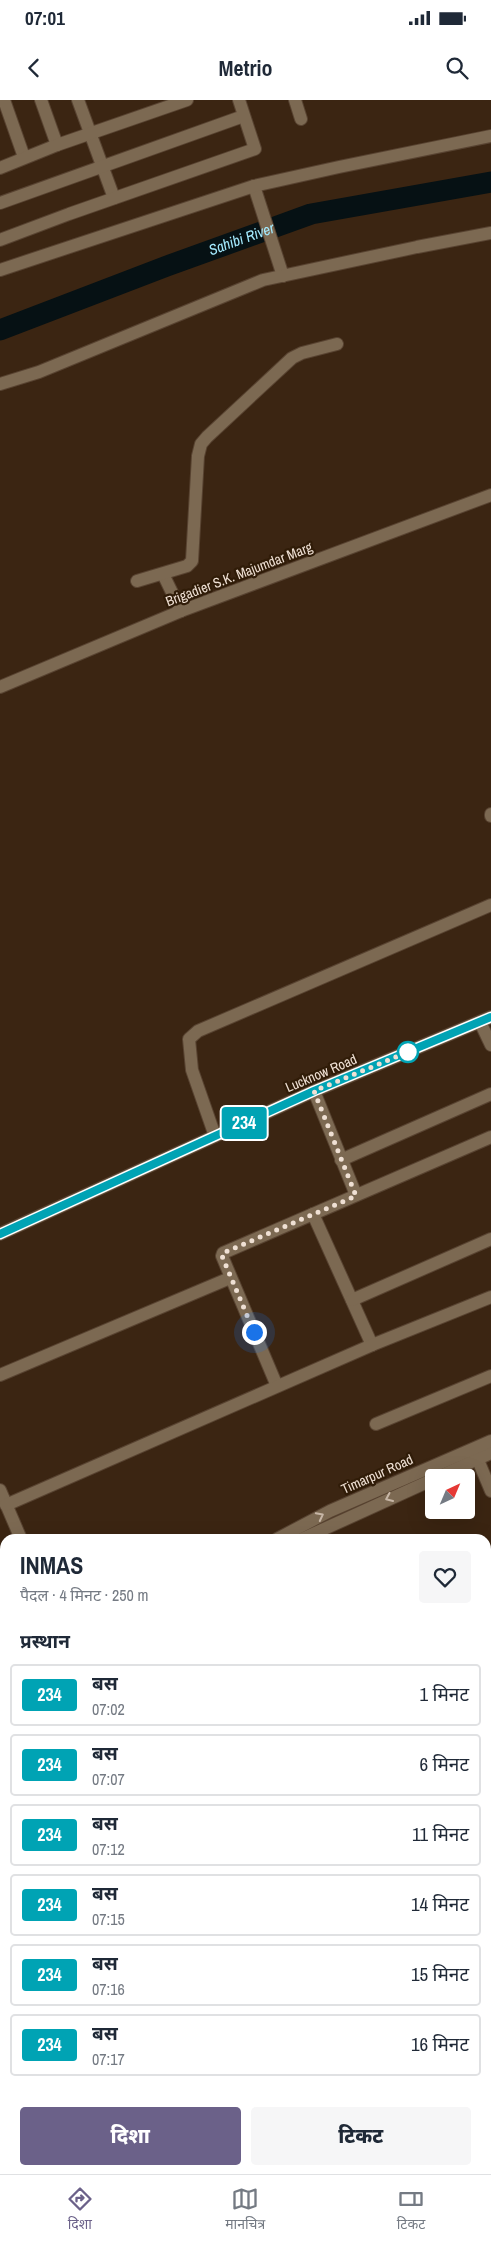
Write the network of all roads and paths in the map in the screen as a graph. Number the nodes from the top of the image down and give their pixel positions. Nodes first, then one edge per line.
1 (4, 100) edge
2 (41, 100) edge
3 (78, 100) edge
4 (186, 100) edge
5 (239, 100) edge
6 (295, 100) edge
7 (238, 118) dead end
8 (301, 119) dead end
9 (90, 133) junction
10 (491, 136) edge
11 (57, 145) junction
12 (24, 157) junction
13 (102, 166) junction
14 (0, 168) edge
15 (255, 191) junction
16 (114, 198) junction
17 (0, 203) edge
18 (491, 234) edge
19 (0, 240) edge
20 (0, 270) edge
21 (283, 276) junction
22 (337, 344) dead end
23 (0, 384) edge
24 (491, 495) edge
25 (163, 574) junction
26 (137, 581) dead end
27 (181, 611) junction
28 (0, 687) edge
29 (491, 905) edge
30 (486, 1020) edge
31 (491, 1045) edge
32 (314, 1091) junction
33 (491, 1094) edge
34 (215, 1136) junction
35 (491, 1137) edge
36 (341, 1160) junction
37 (356, 1196) junction
38 (313, 1214) junction
39 (0, 1234) edge
40 (491, 1239) edge
41 (230, 1278) junction
42 (491, 1296) edge
43 (352, 1300) junction
44 (372, 1345) junction
45 (0, 1374) edge
46 (491, 1376) edge
47 (277, 1386) junction
48 (376, 1424) dead end
49 (491, 1440) edge
50 (491, 1453) edge
51 (475, 1454) junction
52 (450, 1469) edge
53 (425, 1483) edge
54 (0, 1490) edge
55 (491, 1491) edge
56 (6, 1505) junction
57 (18, 1534) edge
58 (286, 1534) edge
59 (313, 1534) edge

1 - 12 street
2 - 11 street
3 - 9 street
4 - 9 street
5 - 16 street
6 - 8 street
7 - 13 street
9 - 11 street
9 - 13 street
10 - 15 street
11 - 12 street
12 - 14 street
13 - 16 street
13 - 17 street
15 - 20 street
15 - 21 street
16 - 19 street
18 - 21 street
21 - 23 street
22 - 25 street
24 - 27 street, Brigadier S.K. Majumdar Marg
25 - 26 street
25 - 27 street
27 - 28 street, Brigadier S.K. Majumdar Marg
29 - 34 street
30 - 31 street
30 - 32 street, Lucknow Road
32 - 34 street, Lucknow Road
32 - 36 street
33 - 36 street
34 - 39 street, Lucknow Road
35 - 37 street
36 - 37 street
37 - 38 street
38 - 41 street
38 - 43 street
40 - 43 street
41 - 45 street
41 - 47 street
42 - 44 street
43 - 44 street
44 - 47 street
46 - 48 street
47 - 56 street
49 - 51 street, Timarpur Road
50 - 51 street, Timarpur Road
51 - 52 street, Timarpur Road
51 - 55 street
58 -> 51 street, Timarpur Road
53 -> 59 street, Timarpur Road
54 - 56 street
56 - 57 street

